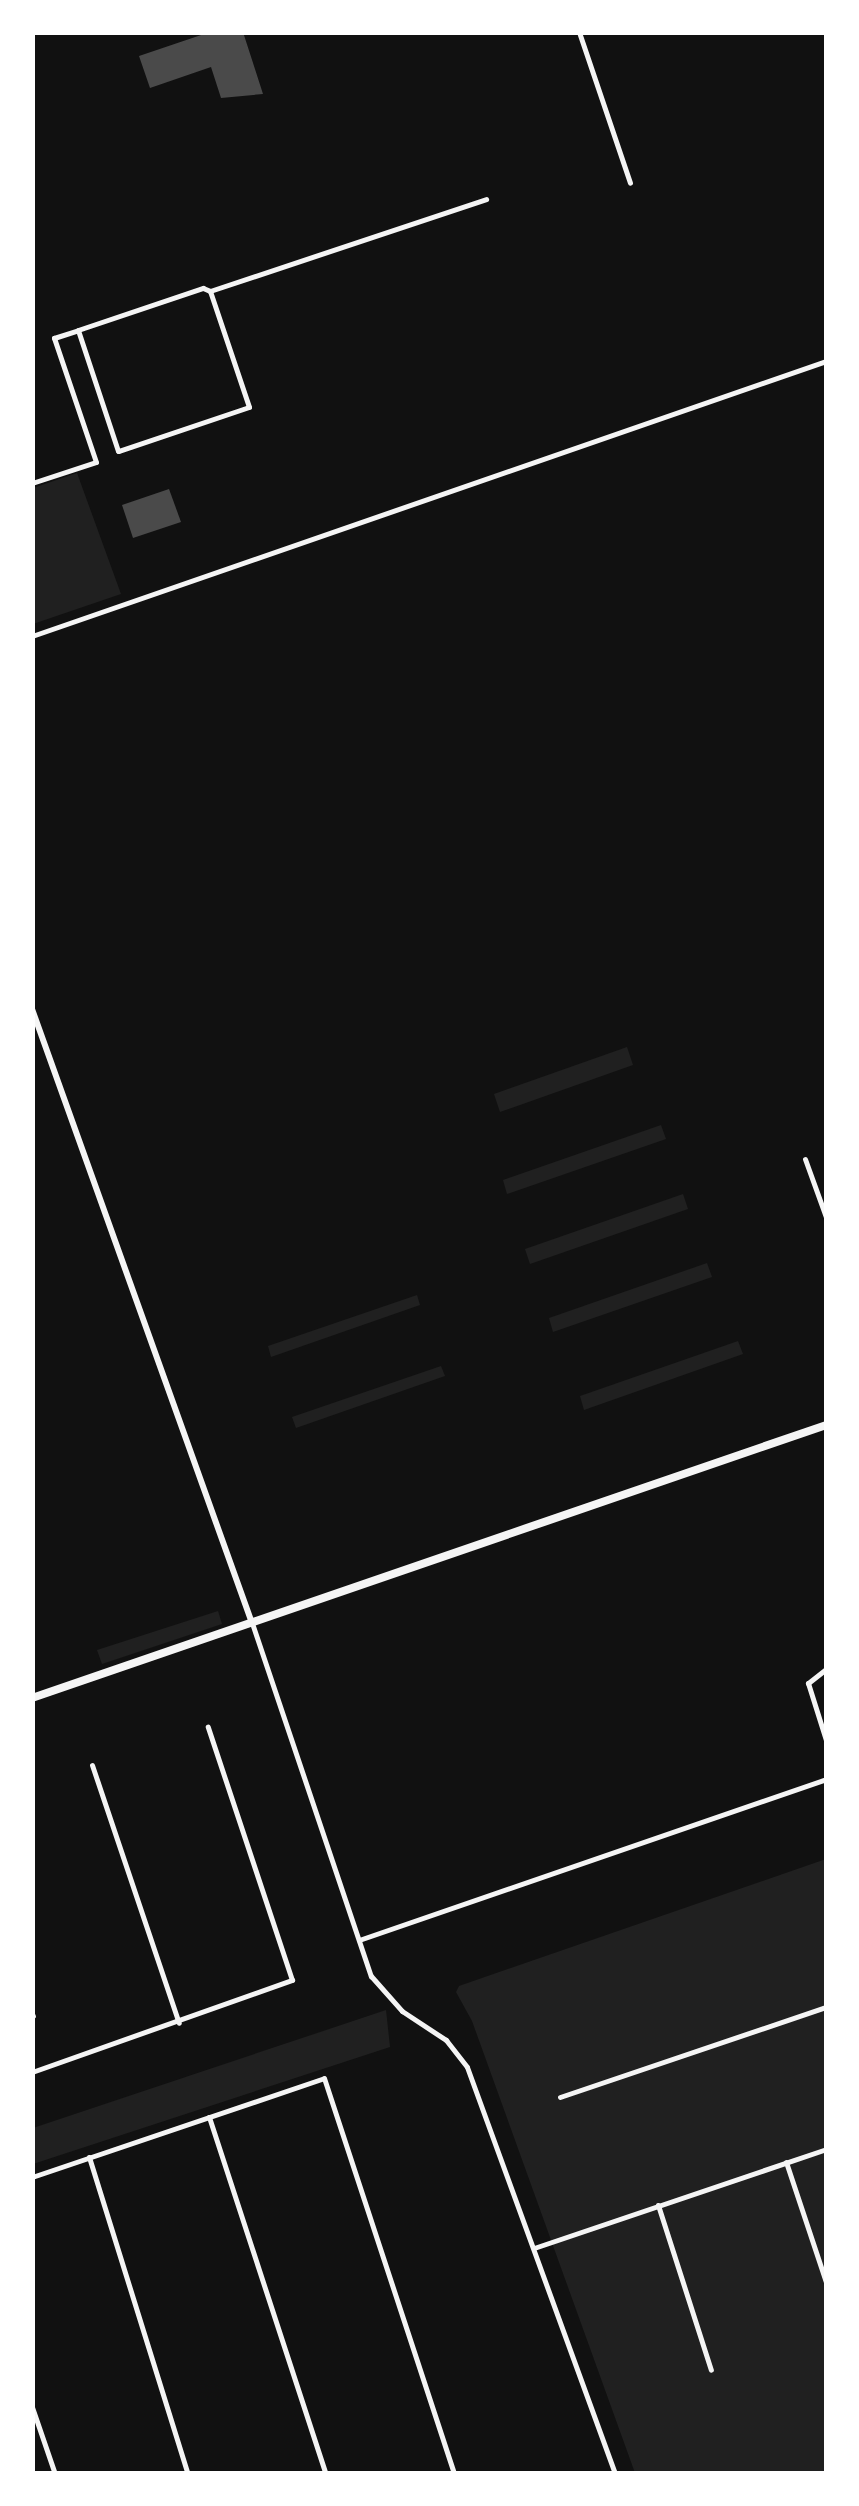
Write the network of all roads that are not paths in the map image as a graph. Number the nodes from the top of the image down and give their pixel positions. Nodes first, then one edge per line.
1 (579, 32) edge
2 (630, 183) dead end
3 (486, 198) dead end
4 (210, 292) junction
5 (78, 330) junction
6 (826, 361) edge
7 (32, 483) edge
8 (32, 636) edge
9 (32, 1009) edge
10 (805, 1159) dead end
11 (826, 1218) edge
12 (826, 1425) edge
13 (252, 1623) junction
14 (826, 1669) edge
15 (32, 1698) edge
16 (208, 1726) dead end
17 (826, 1740) edge
18 (92, 1765) dead end
19 (826, 1779) edge
20 (359, 1940) junction
21 (826, 2008) edge
22 (179, 2024) junction
23 (32, 2072) edge
24 (560, 2097) dead end
25 (209, 2118) junction
26 (826, 2149) edge
27 (89, 2157) junction
28 (786, 2162) junction
29 (32, 2177) edge
30 (658, 2205) junction
31 (534, 2248) junction
32 (826, 2282) edge
33 (711, 2370) dead end
34 (32, 2407) edge
35 (55, 2474) edge
36 (188, 2474) edge
37 (326, 2474) edge
38 (454, 2474) edge
39 (615, 2474) edge

1 - 2 street
3 - 4 street
4 - 5 street
4 - 5 street
5 - 7 street
6 - 8 street
9 - 13 street
10 - 11 street
12 - 13 main road
13 - 15 main road
13 - 20 street
14 - 17 street
16 - 22 street
18 - 22 street
19 - 20 street
20 - 31 street
21 - 24 street
22 - 23 street
25 - 27 street
25 - 37 street
25 - 38 street
26 - 28 street
27 - 29 street
27 - 36 street
28 - 30 street
28 - 32 street
30 - 31 street
30 - 33 street
31 - 39 street
34 - 35 street

